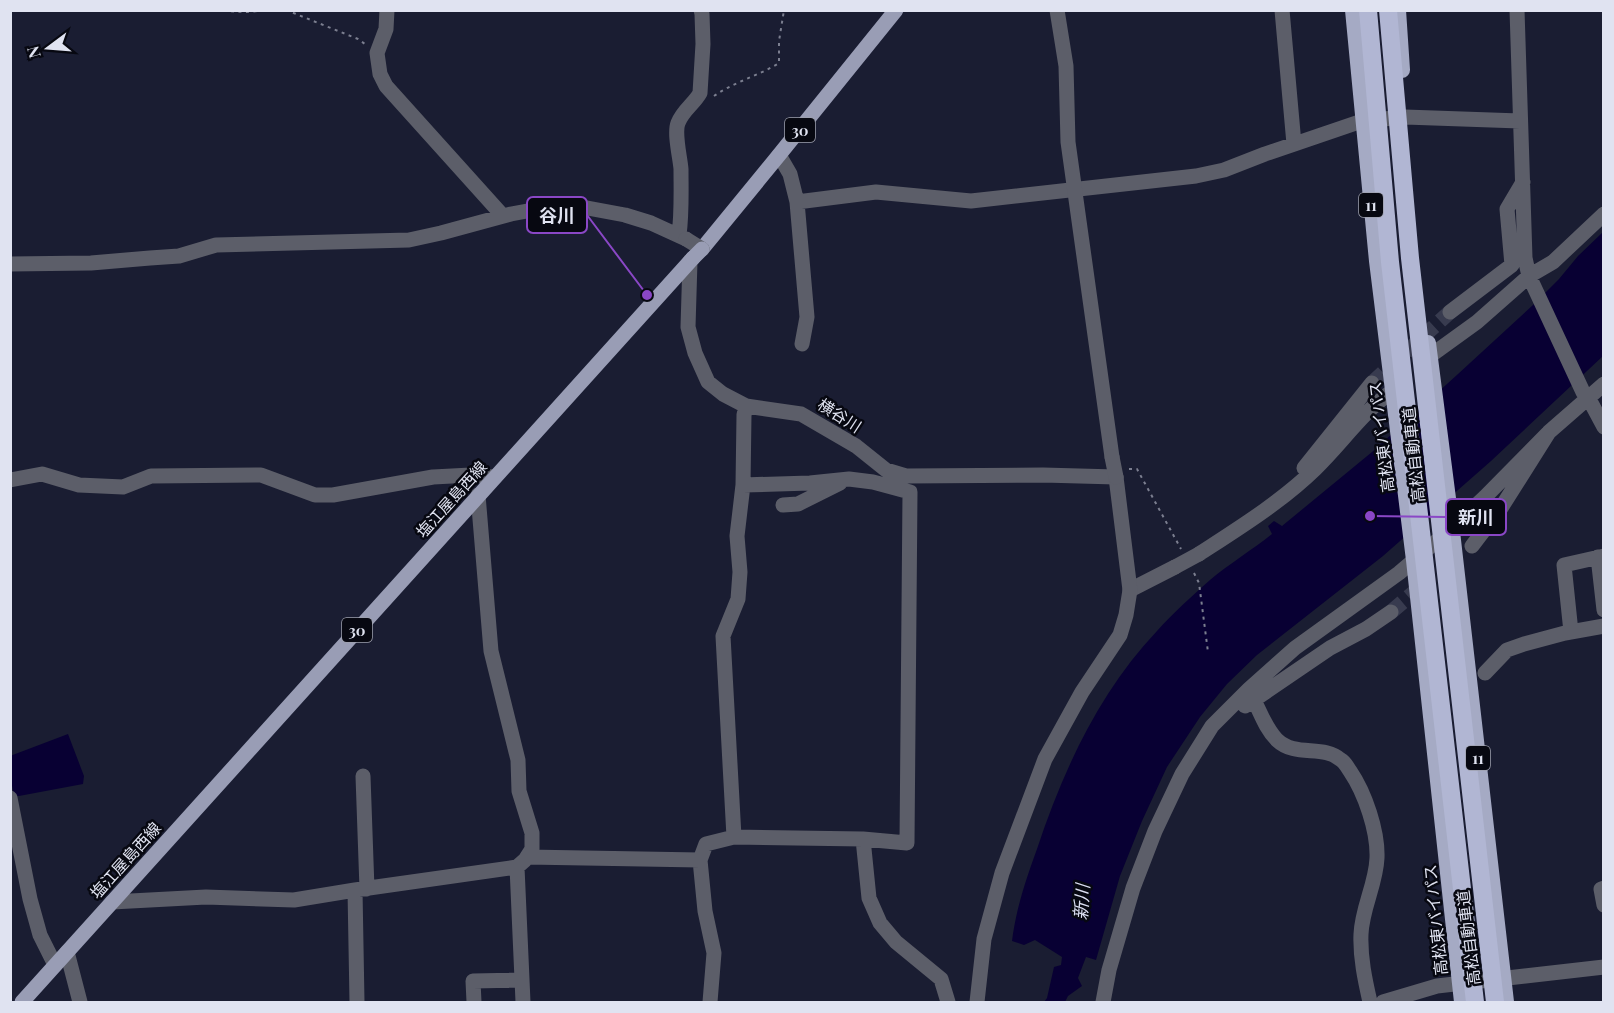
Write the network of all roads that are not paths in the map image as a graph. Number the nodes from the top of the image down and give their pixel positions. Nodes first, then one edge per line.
1 (387, 10) edge
2 (701, 10) edge
3 (896, 10) edge
4 (1057, 10) edge
5 (1282, 10) edge
6 (1353, 10) edge
7 (1368, 10) edge
8 (1388, 10) edge
9 (1398, 10) edge
10 (1517, 10) edge
11 (1405, 117) junction
12 (1362, 121) junction
13 (1520, 121) junction
14 (1294, 144) junction
15 (779, 156) junction
16 (1523, 182) junction
17 (1075, 189) junction
18 (797, 202) junction
19 (1604, 214) edge
20 (503, 216) junction
21 (683, 237) junction
22 (695, 256) junction
23 (10, 264) edge
24 (1531, 281) junction
25 (1450, 312) tunnel mouth
26 (802, 345) dead end
27 (1431, 364) junction
28 (1372, 383) tunnel mouth
29 (1604, 384) edge
30 (1394, 394) junction
31 (1586, 395) junction
32 (746, 406) junction
33 (1604, 427) edge
34 (1549, 432) junction
35 (1121, 473) junction
36 (906, 476) junction
37 (494, 477) junction
38 (849, 479) junction
39 (10, 480) edge
40 (743, 485) junction
41 (478, 495) junction
42 (1283, 496) junction
43 (783, 505) dead end
44 (1451, 521) junction
45 (1472, 546) dead end
46 (1601, 557) edge
47 (1413, 560) junction
48 (1130, 590) junction
49 (1604, 610) edge
50 (1391, 612) tunnel mouth
51 (1604, 626) edge
52 (1571, 632) junction
53 (1485, 673) dead end
54 (1254, 700) junction
55 (1212, 726) junction
56 (363, 776) dead end
57 (10, 798) edge
58 (734, 837) junction
59 (863, 839) junction
60 (700, 860) junction
61 (522, 862) junction
62 (1604, 888) edge
63 (361, 890) junction
64 (112, 902) junction
65 (1604, 905) edge
66 (67, 952) junction
67 (55, 965) junction
68 (1604, 968) edge
69 (1504, 979) junction
70 (522, 980) junction
71 (1460, 985) junction
72 (22, 1002) edge
73 (80, 1002) edge
74 (357, 1002) edge
75 (474, 1002) edge
76 (523, 1002) edge
77 (710, 1002) edge
78 (948, 1002) edge
79 (977, 1002) edge
80 (1103, 1002) edge
81 (1370, 1002) edge
82 (1383, 1002) edge
83 (1462, 1002) edge
84 (1475, 1002) edge
85 (1495, 1002) edge
86 (1506, 1002) edge

1 - 20 street
2 - 21 street
3 - 15 main road, 塩江屋島西線 / 30
4 - 17 street
5 - 14 street
6 - 12 highway, 高松東バイパス / 11
7 - 84 highway, 高松自動車道, bridge
8 - 85 highway, 高松自動車道, bridge
9 - 11 highway, 11
10 - 13 street
11 - 12 street
11 - 13 street
11 - 27 highway, 11
12 - 14 street
12 - 30 highway, 高松東バイパス / 11
13 - 16 street
14 - 17 street
15 - 18 street
15 - 22 main road, 塩江屋島西線 / 30
16 - 24 street
16 - 25 street
17 - 18 street
17 - 35 street, bridge
18 - 26 street
19 - 24 street
20 - 21 street
20 - 23 street
21 - 22 street, bridge
22 - 32 street
22 - 37 main road, 塩江屋島西線 / 30
24 - 27 street
24 - 31 street
27 - 44 highway, 11
28 - 42 street
29 - 31 street
30 - 42 street
30 - 47 highway, 高松東バイパス / 11
31 - 33 street
31 - 34 street
32 - 36 street
32 - 40 street
34 - 44 street
34 - 45 street
35 - 36 street
35 - 48 street
36 - 38 street
37 - 39 street
37 - 41 main road, 塩江屋島西線 / 30
38 - 40 street
38 - 43 street
38 - 59 street
40 - 58 street
41 - 61 street
41 - 64 main road, 塩江屋島西線 / 30
42 - 48 street, bridge
44 - 47 street
44 - 69 highway, 11
46 - 49 street
46 - 52 street
47 - 55 street
47 - 71 highway, 高松東バイパス / 11
48 - 79 street
50 - 54 street
51 - 52 street
52 - 53 street
54 - 55 street
54 - 81 street
55 - 80 street
56 - 63 street
57 - 67 street
58 - 59 street
58 - 60 street
59 - 78 street
60 - 61 street
60 - 77 street
61 - 63 street
61 - 70 street
62 - 65 street
63 - 64 street
63 - 74 street
64 - 66 main road, 塩江屋島西線 / 30
66 - 67 main road, 塩江屋島西線 / 30
66 - 73 street
67 - 72 main road, 塩江屋島西線 / 30
68 - 69 street
69 - 71 street
69 - 86 highway, 11
70 - 75 street
70 - 76 street
71 - 82 street
71 - 83 highway, 高松東バイパス / 11

